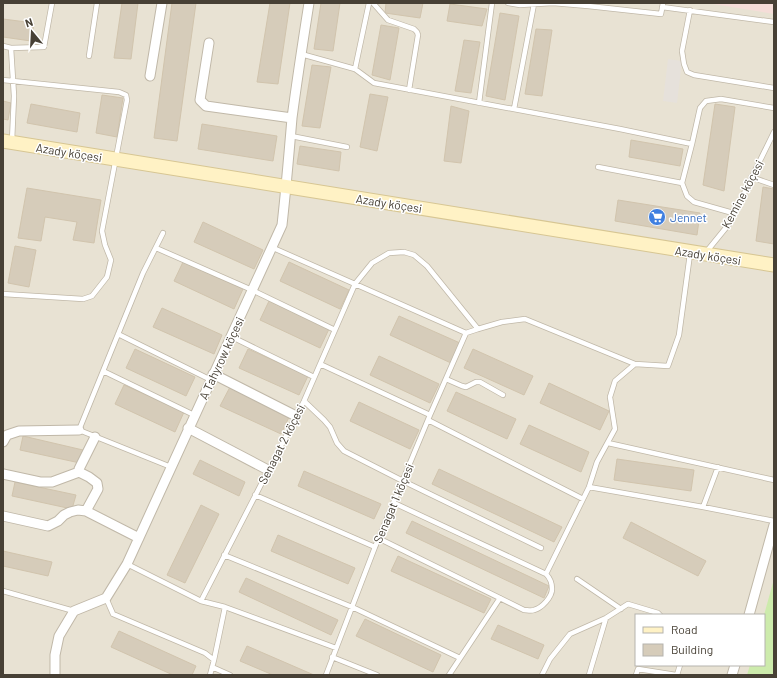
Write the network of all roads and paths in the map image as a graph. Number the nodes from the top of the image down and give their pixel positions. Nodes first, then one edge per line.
1 (52, 3) edge
2 (97, 3) edge
3 (162, 3) edge
4 (309, 3) edge
5 (369, 3) edge
6 (373, 3) edge
7 (492, 3) edge
8 (508, 3) edge
9 (534, 4) junction
10 (588, 4) edge
11 (662, 5) edge
12 (690, 10) junction
13 (774, 22) edge
14 (209, 43) dead end
15 (3, 46) edge
16 (11, 48) junction
17 (301, 54) junction
18 (89, 56) dead end
19 (355, 70) junction
20 (150, 76) dead end
21 (3, 80) edge
22 (13, 81) junction
23 (774, 88) edge
24 (409, 90) junction
25 (479, 103) junction
26 (774, 108) edge
27 (514, 109) junction
28 (292, 118) junction
29 (774, 132) edge
30 (291, 136) junction
31 (8, 142) edge
32 (692, 144) junction
33 (347, 147) dead end
34 (116, 159) junction
35 (598, 167) dead end
36 (751, 177) junction
37 (682, 183) junction
38 (774, 185) edge
39 (286, 187) junction
40 (733, 214) junction
41 (163, 233) dead end
42 (272, 247) junction
43 (156, 248) junction
44 (690, 252) junction
45 (704, 254) junction
46 (774, 266) edge
47 (355, 284) junction
48 (252, 290) junction
49 (3, 294) edge
50 (478, 328) junction
51 (335, 330) junction
52 (466, 333) junction
53 (118, 334) junction
54 (230, 336) junction
55 (320, 364) junction
56 (635, 364) junction
57 (103, 371) junction
58 (212, 377) junction
59 (314, 377) junction
60 (446, 378) junction
61 (503, 395) dead end
62 (304, 401) junction
63 (194, 415) junction
64 (430, 415) junction
65 (296, 416) junction
66 (428, 420) junction
67 (188, 428) junction
68 (79, 430) junction
69 (95, 437) junction
70 (3, 440) edge
71 (608, 443) junction
72 (171, 467) junction
73 (718, 467) junction
74 (268, 470) junction
75 (79, 472) junction
76 (3, 474) edge
77 (774, 480) edge
78 (403, 481) junction
79 (589, 487) junction
80 (255, 495) junction
81 (583, 499) junction
82 (394, 503) junction
83 (703, 507) junction
84 (86, 511) junction
85 (3, 516) edge
86 (774, 520) edge
87 (774, 525) edge
88 (139, 538) junction
89 (378, 538) junction
90 (374, 548) junction
91 (541, 548) dead end
92 (224, 555) junction
93 (127, 564) junction
94 (546, 574) junction
95 (577, 579) dead end
96 (3, 591) edge
97 (106, 598) junction
98 (500, 598) junction
99 (201, 601) junction
100 (225, 607) junction
101 (352, 607) junction
102 (621, 609) junction
103 (74, 611) junction
104 (659, 614) edge
105 (749, 614) edge
106 (606, 618) junction
107 (336, 648) junction
108 (332, 657) junction
109 (460, 658) junction
110 (214, 660) junction
111 (212, 667) junction
112 (55, 675) edge
113 (210, 675) edge
114 (230, 675) edge
115 (326, 675) edge
116 (377, 675) edge
117 (449, 675) edge
118 (542, 675) edge
119 (589, 675) edge
120 (636, 675) edge
121 (676, 675) edge

1 - 16 lane
2 - 18 lane
3 - 20 street
4 - 17 street, A Tahyrow köçesi
5 - 19 lane
6 - 24 lane
7 - 25 lane
8 - 9 lane
9 - 10 lane
9 - 27 lane
10 - 11 lane
11 - 12 lane
12 - 13 lane
12 - 23 lane
14 - 28 street
15 - 16 lane
16 - 22 lane
17 - 19 lane
17 - 28 street, A Tahyrow köçesi
19 - 24 lane
21 - 22 lane
22 - 31 lane
22 - 34 lane
24 - 25 lane
25 - 27 lane
26 - 32 lane
27 - 32 lane
28 - 30 street, A Tahyrow köçesi
29 - 36 lane, Kemine köçesi
30 - 33 lane
30 - 39 street, A Tahyrow köçesi
31 - 34 main road, Azady köçesi
32 - 37 lane
34 - 39 main road, Azady köçesi
34 - 49 lane
35 - 37 lane
36 - 38 lane
36 - 40 lane, Kemine köçesi
37 - 40 lane
39 - 42 street, A Tahyrow köçesi
39 - 44 main road, Azady köçesi
40 - 45 lane, Kemine köçesi
41 - 43 lane
42 - 47 lane
42 - 48 street, A Tahyrow köçesi
43 - 48 lane
43 - 53 lane
44 - 45 main road, Azady köçesi
44 - 56 lane
45 - 46 main road, Azady köçesi
47 - 50 lane, Senagat 2 köçesi
47 - 51 lane, Senagat 2 köçesi
47 - 52 lane
48 - 51 lane
48 - 54 street, A Tahyrow köçesi
50 - 52 lane
50 - 56 lane
51 - 55 lane, Senagat 2 köçesi
52 - 60 lane, Senagat 1 köçesi
53 - 57 lane
53 - 58 lane
54 - 58 street, A Tahyrow köçesi
54 - 59 lane
55 - 59 lane, Senagat 2 köçesi
55 - 64 lane
56 - 71 lane
57 - 63 lane
57 - 68 lane
58 - 63 street, A Tahyrow köçesi
58 - 65 street
59 - 62 lane, Senagat 2 köçesi
60 - 61 lane
60 - 64 lane, Senagat 1 köçesi
62 - 65 lane, Senagat 2 köçesi
62 - 78 lane
63 - 67 street, A Tahyrow köçesi
64 - 66 lane, Senagat 1 köçesi
65 - 74 lane, Senagat 2 köçesi
66 - 78 lane, Senagat 1 köçesi
66 - 81 lane
67 - 72 street, A Tahyrow köçesi
67 - 74 street
68 - 69 lane
68 - 70 street
69 - 72 lane
69 - 75 street
71 - 73 lane
71 - 79 lane
72 - 88 street, A Tahyrow köçesi
73 - 77 lane
73 - 83 lane
74 - 80 lane, Senagat 2 köçesi
75 - 76 street
75 - 84 street
78 - 82 lane, Senagat 1 köçesi
78 - 91 lane
79 - 81 lane
79 - 83 lane
80 - 90 lane
80 - 92 lane, Senagat 2 köçesi
81 - 94 lane
82 - 89 lane, Senagat 1 köçesi
82 - 94 lane
83 - 86 lane
84 - 85 street
84 - 88 street
87 - 105 street
88 - 93 street, A Tahyrow köçesi
89 - 90 lane, Senagat 1 köçesi
89 - 98 lane
90 - 101 lane, Senagat 1 köçesi
92 - 99 lane, Senagat 2 köçesi
92 - 101 lane
93 - 97 street, A Tahyrow köçesi
93 - 99 lane
94 - 98 lane
95 - 102 lane
96 - 103 lane
97 - 103 street
97 - 110 lane
98 - 109 lane
99 - 100 lane
100 - 107 lane
100 - 110 lane
101 - 107 lane, Senagat 1 köçesi
101 - 109 lane
102 - 104 lane
102 - 106 lane
103 - 112 street
106 - 118 lane
106 - 119 lane
107 - 108 lane, Senagat 1 köçesi
108 - 115 lane, Senagat 1 köçesi
108 - 116 lane
109 - 117 lane
110 - 111 lane
111 - 113 lane
111 - 114 lane
120 - 121 lane

